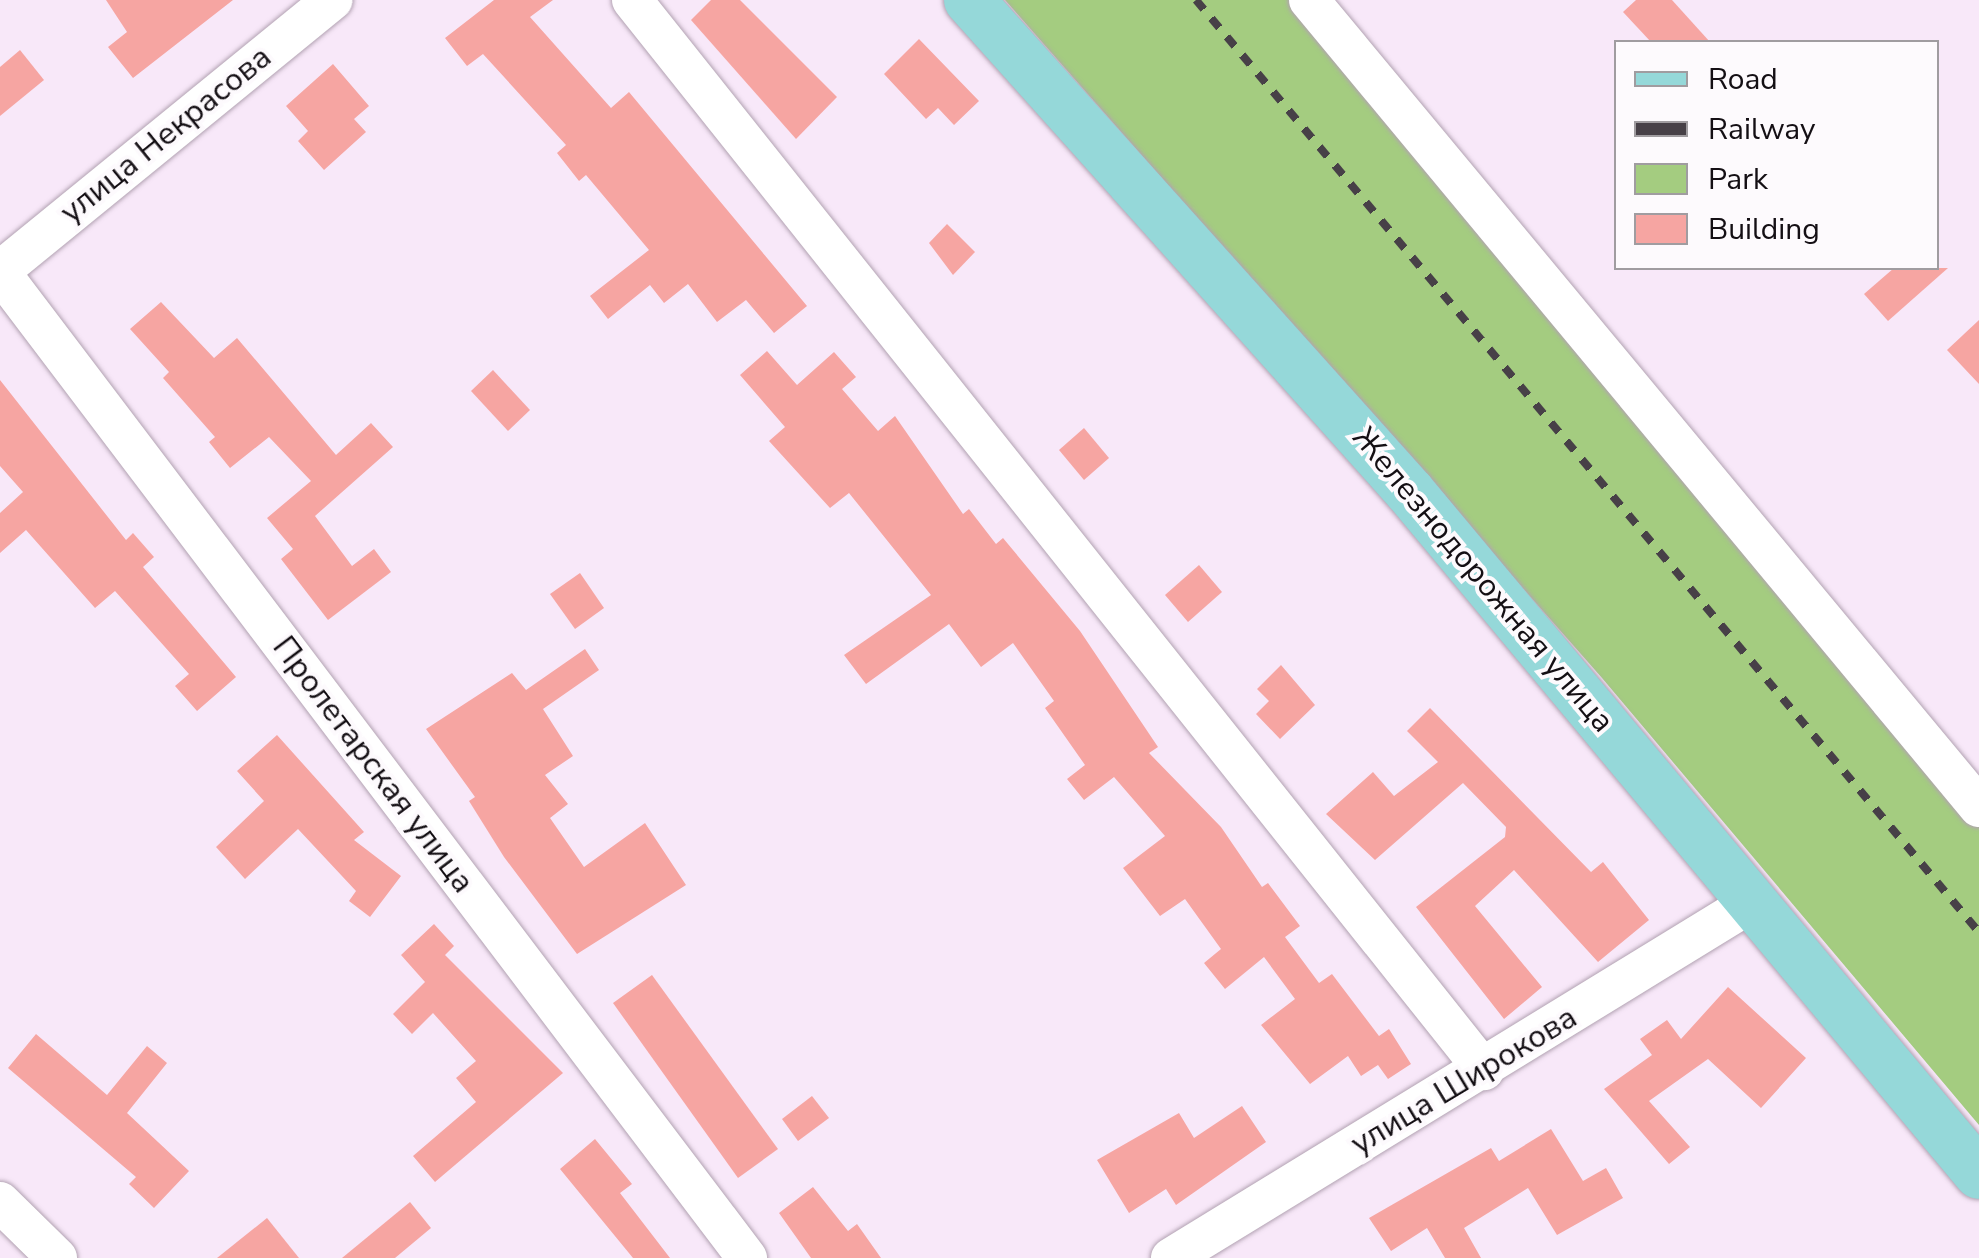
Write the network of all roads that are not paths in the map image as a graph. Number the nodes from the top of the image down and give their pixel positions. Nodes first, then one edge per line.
1 (332, 0) edge
2 (632, 0) edge
3 (969, 0) edge
4 (1309, 0) edge
5 (0, 272) edge
6 (1979, 807) edge
7 (1754, 901) junction
8 (1484, 1070) junction
9 (1979, 1174) edge
10 (0, 1202) edge
11 (57, 1258) edge
12 (746, 1258) edge
13 (1171, 1258) edge

1 - 5 street, улица Некрасова
2 - 8 street
3 - 7 main road, Железнодорожная улица
4 - 6 street
5 - 12 street, Пролетарская улица
7 - 8 street, улица Широкова
7 - 9 main road, Железнодорожная улица
8 - 13 street, улица Широкова
10 - 11 street

